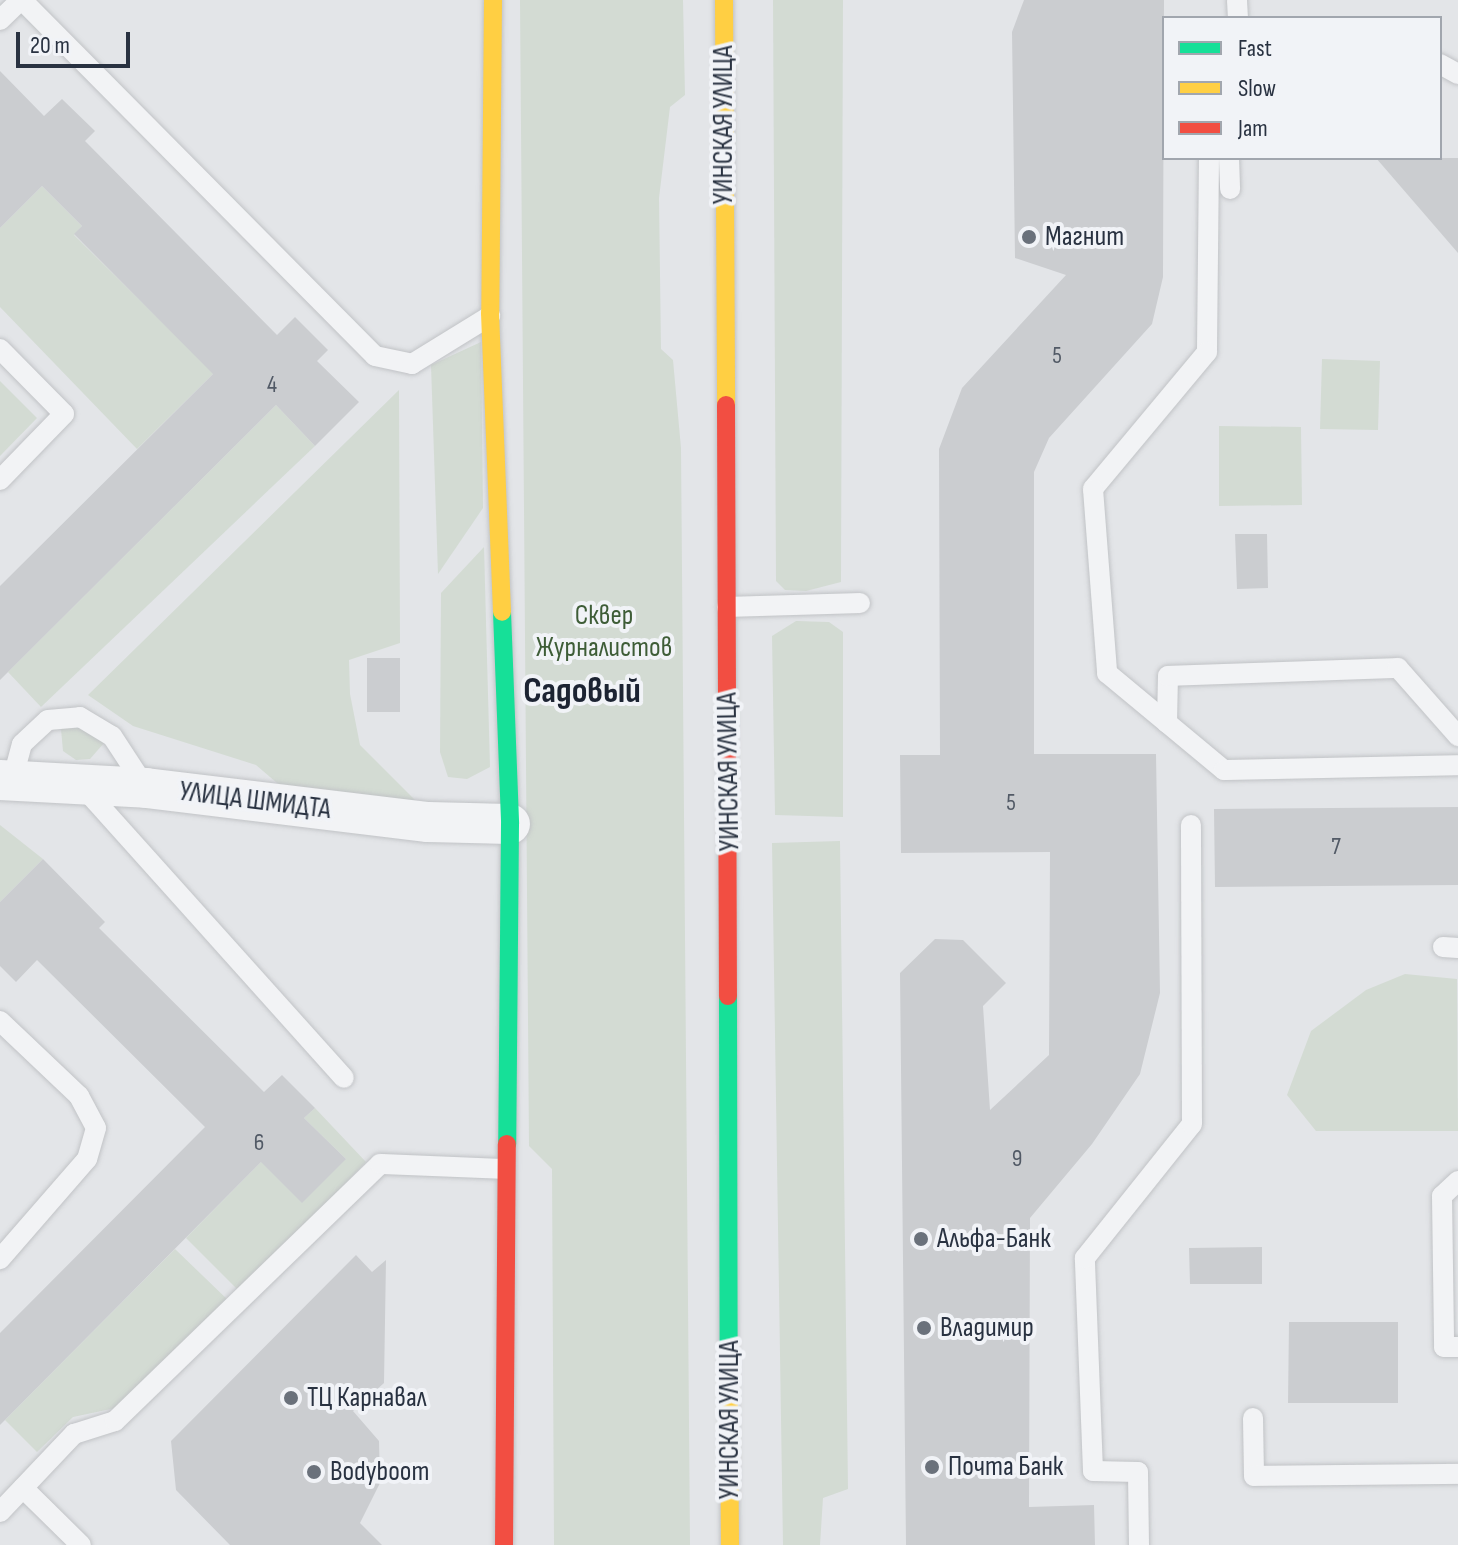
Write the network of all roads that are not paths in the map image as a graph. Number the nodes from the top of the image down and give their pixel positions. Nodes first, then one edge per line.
1 (22, 0) edge
2 (493, 0) edge
3 (724, 0) edge
4 (0, 20) edge
5 (1209, 160) edge
6 (1229, 160) edge
7 (1230, 189) dead end
8 (490, 316) junction
9 (0, 349) edge
10 (0, 480) edge
11 (860, 603) dead end
12 (727, 607) junction
13 (1167, 723) junction
14 (1458, 736) edge
15 (1458, 765) edge
16 (6, 780) edge
17 (81, 784) junction
18 (146, 788) junction
19 (510, 824) junction
20 (1191, 825) dead end
21 (0, 1021) edge
22 (344, 1078) dead end
23 (504, 1169) junction
24 (1458, 1181) edge
25 (0, 1259) edge
26 (1458, 1347) edge
27 (1253, 1418) dead end
28 (1458, 1474) edge
29 (23, 1488) junction
30 (0, 1512) edge
31 (81, 1545) edge
32 (504, 1545) edge
33 (730, 1545) edge
34 (1139, 1545) edge

1 - 4 lane
1 - 8 lane
2 - 8 street
3 - 12 street, УИНСКАЯ УЛИЦА
5 - 13 lane
6 - 7 lane
8 - 19 street
9 - 10 lane
11 - 12 lane
12 - 33 street, УИНСКАЯ УЛИЦА
13 - 14 lane
13 - 15 lane
16 - 17 street, УЛИЦА ШМИДТА
16 - 18 lane
17 - 18 street, УЛИЦА ШМИДТА
17 - 22 lane
18 - 19 street, УЛИЦА ШМИДТА
19 - 23 street
20 - 34 lane
21 - 25 lane
23 - 29 lane
23 - 32 street
24 - 26 lane
27 - 28 lane
29 - 30 lane
29 - 31 lane

